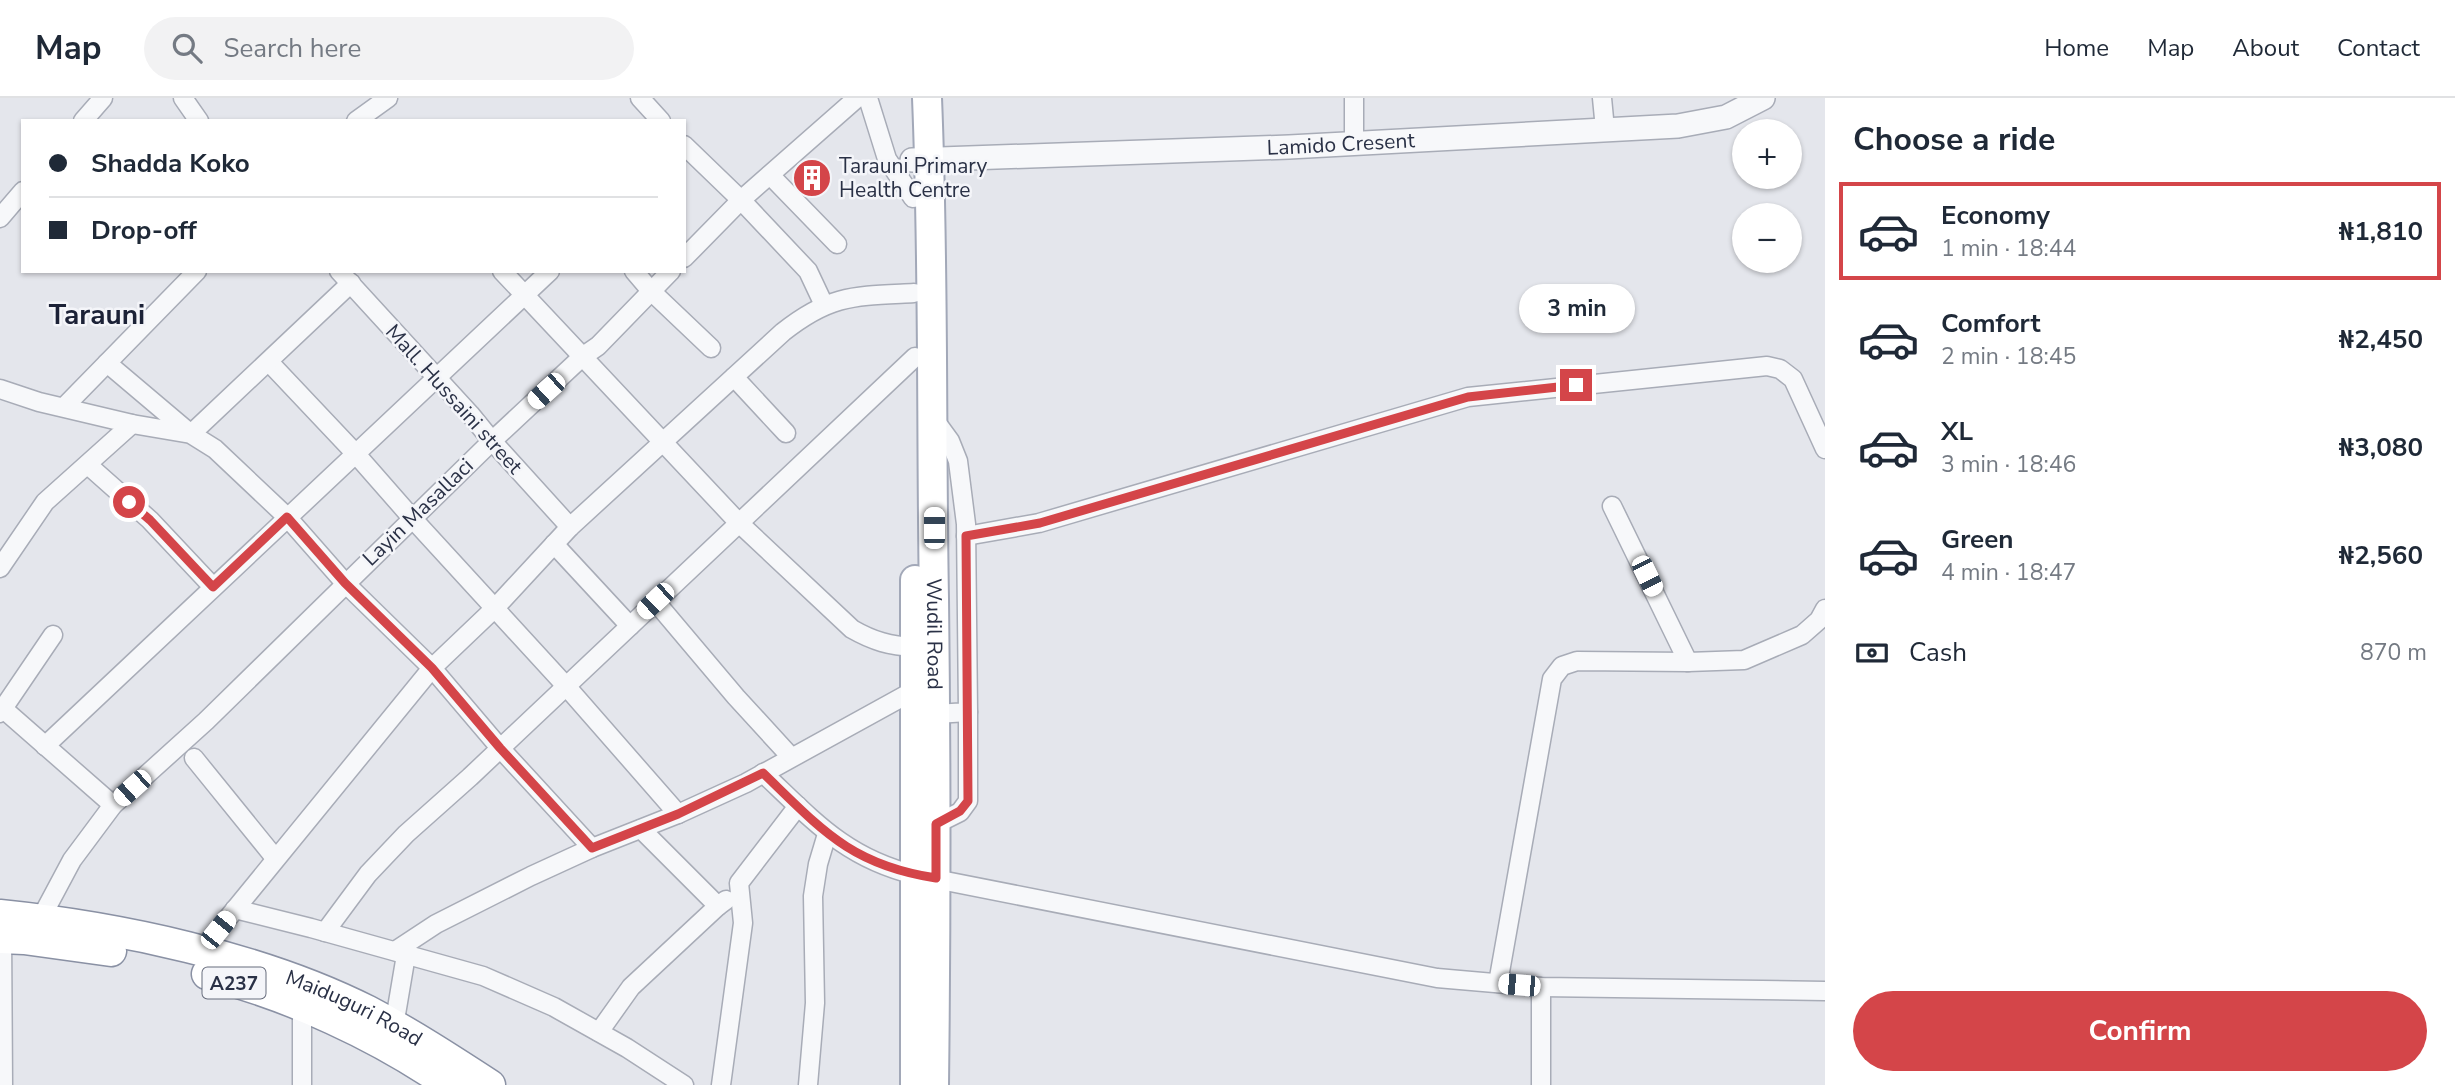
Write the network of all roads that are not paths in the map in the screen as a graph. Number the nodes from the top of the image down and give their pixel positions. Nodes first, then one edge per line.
1 (103, 98) edge
2 (183, 98) edge
3 (388, 98) edge
4 (640, 98) edge
5 (857, 98) edge
6 (868, 98) edge
7 (909, 98) edge
8 (927, 98) edge
9 (1354, 98) edge
10 (1602, 98) edge
11 (1763, 98) edge
12 (85, 119) edge
13 (198, 119) edge
14 (360, 119) edge
15 (659, 119) edge
16 (1605, 129) junction
17 (1354, 143) junction
18 (686, 147) edge
19 (921, 160) junction
20 (770, 175) junction
21 (21, 193) edge
22 (913, 198) junction
23 (741, 200) junction
24 (0, 218) edge
25 (837, 244) dead end
26 (686, 256) edge
27 (195, 273) edge
28 (504, 273) edge
29 (548, 273) edge
30 (636, 273) edge
31 (669, 273) edge
32 (345, 277) edge
33 (651, 291) junction
34 (914, 293) junction
35 (525, 295) junction
36 (824, 305) junction
37 (711, 348) dead end
38 (582, 357) junction
39 (915, 357) junction
40 (269, 362) junction
41 (107, 363) junction
42 (734, 377) junction
43 (436, 378) junction
44 (0, 389) edge
45 (64, 407) junction
46 (934, 419) junction
47 (132, 424) junction
48 (786, 433) dead end
49 (191, 434) junction
50 (492, 441) junction
51 (663, 444) junction
52 (1825, 449) edge
53 (355, 453) junction
54 (88, 465) junction
55 (1612, 506) dead end
56 (287, 517) junction
57 (412, 518) junction
58 (739, 523) junction
59 (570, 527) junction
60 (966, 536) junction
61 (554, 544) junction
62 (0, 568) edge
63 (934, 582) junction
64 (966, 582) junction
65 (345, 583) junction
66 (213, 587) junction
67 (655, 601) junction
68 (495, 608) junction
69 (1825, 609) edge
70 (630, 626) junction
71 (53, 635) dead end
72 (914, 647) junction
73 (1688, 662) junction
74 (432, 668) junction
75 (566, 686) junction
76 (915, 690) junction
77 (1, 709) edge
78 (968, 712) junction
79 (936, 713) junction
80 (45, 746) junction
81 (500, 748) junction
82 (791, 757) junction
83 (194, 758) dead end
84 (763, 773) junction
85 (113, 805) junction
86 (798, 806) junction
87 (678, 814) junction
88 (936, 824) junction
89 (642, 829) junction
90 (827, 834) junction
91 (592, 848) junction
92 (275, 858) junction
93 (925, 876) junction
94 (739, 889) junction
95 (718, 906) junction
96 (235, 909) junction
97 (40, 920) junction
98 (1, 927) edge
99 (325, 932) junction
100 (201, 951) junction
101 (400, 953) junction
102 (1498, 983) junction
103 (1541, 987) junction
104 (1825, 991) edge
105 (302, 1006) junction
106 (394, 1026) junction
107 (599, 1032) junction
108 (3, 1085) edge
109 (302, 1085) edge
110 (449, 1085) edge
111 (490, 1085) edge
112 (684, 1085) edge
113 (721, 1085) edge
114 (808, 1085) edge
115 (915, 1085) edge
116 (934, 1085) edge
117 (1541, 1085) edge

1 - 12 street
2 - 13 street
3 - 14 street
4 - 15 street
5 - 20 street
6 - 22 street
7 - 19 main road, Wudil Road
8 - 19 main road, Wudil Road
9 - 17 street
10 - 16 street
11 - 16 street, Lamido Cresent
16 - 17 street, Lamido Cresent
17 - 19 street, Lamido Cresent
18 - 23 street
19 - 22 main road, Wudil Road
19 - 46 main road, Wudil Road
20 - 23 street
20 - 25 street
21 - 24 street
22 - 34 main road, Wudil Road
23 - 26 street
23 - 36 street
27 - 41 street
28 - 35 street
29 - 35 street
30 - 33 street
31 - 33 street, Layin Masallaci
32 - 40 street
32 - 43 street, Mall. Hussaini street
33 - 37 street
33 - 38 street, Layin Masallaci
34 - 36 street
34 - 39 main road, Wudil Road
35 - 38 street
35 - 43 street
36 - 42 street
38 - 50 street, Layin Masallaci
38 - 51 street
39 - 58 street
39 - 72 main road, Wudil Road
40 - 49 street
40 - 53 street
41 - 45 street
41 - 49 street
42 - 48 street
42 - 51 street
43 - 50 street, Mall. Hussaini street
43 - 53 street
44 - 45 street
45 - 47 street
46 - 60 street
46 - 63 main road, Wudil Road
47 - 49 street
47 - 54 street
49 - 56 street
50 - 57 street, Layin Masallaci
50 - 59 street, Mall. Hussaini street
51 - 58 street
51 - 59 street
52 - 60 street
53 - 56 street
53 - 57 street
54 - 62 street
54 - 66 street
55 - 73 street
56 - 65 street
56 - 66 street
57 - 65 street, Layin Masallaci
57 - 68 street
58 - 67 street
58 - 72 street
59 - 61 street
60 - 64 street
61 - 68 street
61 - 70 street
63 - 64 street
63 - 79 main road, Wudil Road
64 - 78 street
65 - 74 street
65 - 85 street, Layin Masallaci
66 - 80 street
67 - 70 street
67 - 82 street
68 - 74 street
68 - 75 street
69 - 73 street
70 - 75 street
71 - 77 street
72 - 76 main road, Wudil Road
73 - 102 street
74 - 81 street
74 - 92 street
75 - 81 street
75 - 87 street
76 - 82 street
76 - 93 main road, Wudil Road
77 - 80 street
78 - 79 street
78 - 88 street
79 - 88 main road, Wudil Road
80 - 85 street
81 - 91 street
81 - 99 street
82 - 84 street
83 - 92 street
84 - 86 street
84 - 87 street
85 - 97 street, Layin Masallaci
86 - 90 street
86 - 94 street
87 - 89 street
88 - 93 main road, Wudil Road
89 - 91 street
89 - 95 street
90 - 93 street
90 - 114 street
91 - 101 street
92 - 96 street
93 - 102 street
93 - 115 main road, Wudil Road
93 - 116 main road, Wudil Road
94 - 95 street
94 - 113 street
95 - 107 street
96 - 99 street
96 - 100 street
97 - 98 highway, Maiduguri Road / A237
97 - 100 highway, Maiduguri Road / A237
98 - 105 highway, Maiduguri Road / A237
98 - 108 street
99 - 101 street
100 - 106 highway, Maiduguri Road / A237
101 - 106 street
101 - 107 street
102 - 103 street
103 - 104 street
103 - 117 street
105 - 109 street
105 - 110 highway, Maiduguri Road / A237
106 - 111 highway, Maiduguri Road / A237
107 - 112 street

